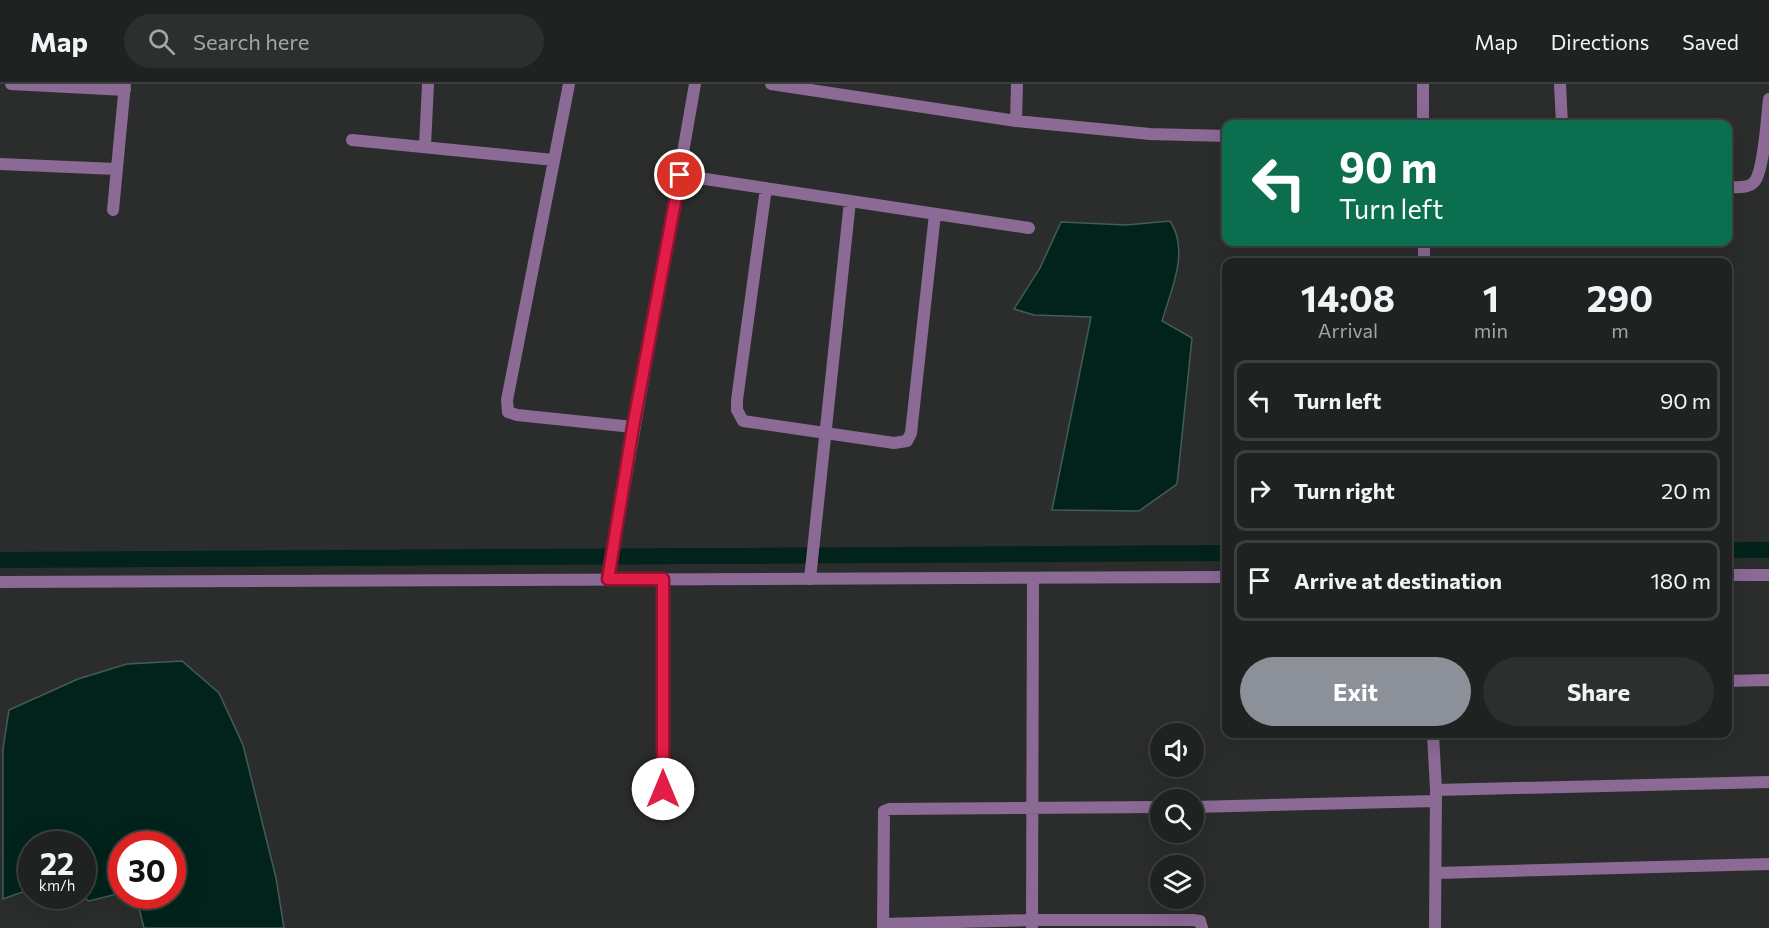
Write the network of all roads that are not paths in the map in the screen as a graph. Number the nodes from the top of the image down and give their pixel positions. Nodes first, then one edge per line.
1 (11, 84) edge
2 (428, 84) edge
3 (569, 84) edge
4 (695, 84) edge
5 (771, 84) edge
6 (1017, 84) edge
7 (1423, 84) edge
8 (1560, 84) edge
9 (125, 87) edge
10 (1769, 99) edge
11 (1423, 120) edge
12 (1562, 120) edge
13 (1016, 121) junction
14 (1222, 136) edge
15 (352, 141) dead end
16 (425, 147) junction
17 (554, 160) junction
18 (0, 164) edge
19 (116, 170) junction
20 (680, 175) junction
21 (1732, 187) edge
22 (766, 188) junction
23 (850, 201) junction
24 (113, 210) dead end
25 (935, 214) junction
26 (1029, 228) dead end
27 (633, 427) junction
28 (825, 434) junction
29 (811, 574) junction
30 (1732, 575) edge
31 (1769, 575) edge
32 (1222, 577) edge
33 (1033, 578) junction
34 (608, 579) junction
35 (663, 579) junction
36 (0, 582) edge
37 (1769, 680) edge
38 (1732, 681) edge
39 (1433, 738) edge
40 (1769, 782) edge
41 (663, 789) dead end
42 (1436, 795) junction
43 (1150, 807) edge
44 (1204, 807) edge
45 (1032, 809) junction
46 (1769, 864) edge
47 (1436, 873) junction
48 (1032, 924) edge
49 (883, 926) edge
50 (1202, 928) edge
51 (1435, 928) edge

1 - 9 street
2 - 16 street
3 - 17 street
4 - 20 street
5 - 13 street
6 - 13 street
7 - 11 street
8 - 12 street
9 - 19 street
10 - 21 street
13 - 14 street
15 - 16 street
16 - 17 street
17 - 27 street
18 - 19 street
19 - 24 street
20 - 22 street
20 - 27 street
22 - 23 street
22 - 28 street
23 - 25 street
23 - 28 street
25 - 26 street
25 - 28 street
27 - 34 street
28 - 29 street
29 - 33 street
29 - 35 street
30 - 31 street
32 - 33 street
33 - 45 street
34 - 35 street
34 - 36 street
35 - 41 street
37 - 38 street
39 - 42 street
40 - 42 street
42 - 44 street
42 - 47 street
43 - 45 street
45 - 48 street
45 - 49 street
46 - 47 street
47 - 51 street
48 - 49 street
48 - 50 street

